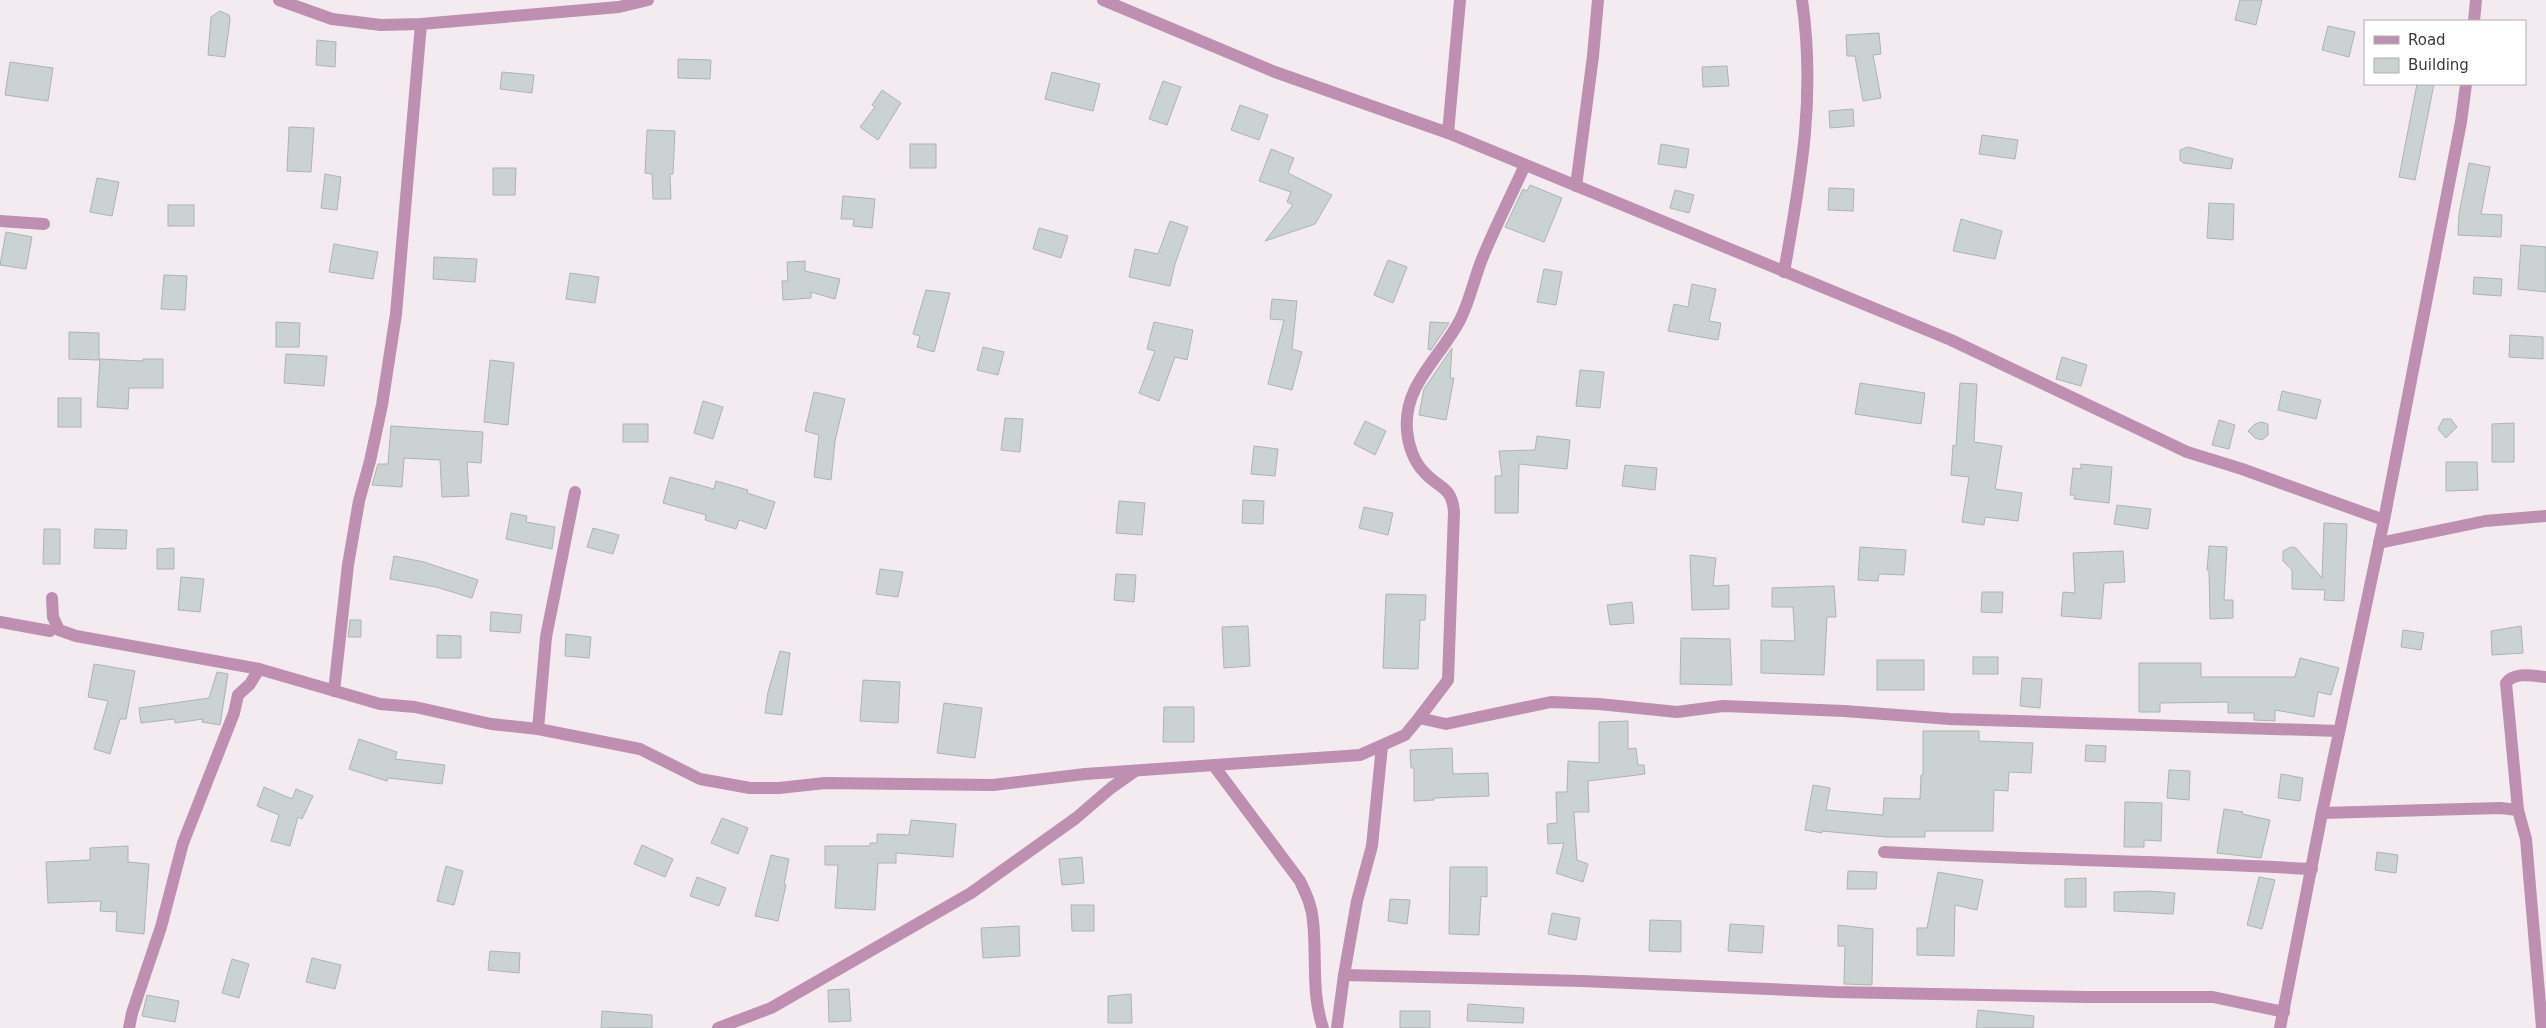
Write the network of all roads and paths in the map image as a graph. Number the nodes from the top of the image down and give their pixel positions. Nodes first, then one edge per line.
1 (279, 0) edge
2 (648, 0) edge
3 (1103, 0) edge
4 (1460, 0) edge
5 (1598, 0) edge
6 (1802, 0) edge
7 (2476, 0) edge
8 (2474, 20) edge
9 (421, 24) junction
10 (2466, 85) edge
11 (1448, 133) junction
12 (1525, 165) junction
13 (1576, 186) junction
14 (0, 221) edge
15 (44, 224) dead end
16 (1784, 272) junction
17 (575, 492) dead end
18 (2546, 516) edge
19 (2384, 520) junction
20 (2379, 543) junction
21 (52, 598) dead end
22 (0, 622) edge
23 (50, 631) dead end
24 (259, 669) junction
25 (2546, 677) edge
26 (334, 691) junction
27 (1419, 718) junction
28 (538, 729) junction
29 (2339, 731) junction
30 (1382, 746) junction
31 (1214, 766) junction
32 (1135, 771) junction
33 (2518, 810) junction
34 (2322, 813) junction
35 (1884, 852) dead end
36 (2312, 869) junction
37 (1344, 975) junction
38 (2284, 1012) junction
39 (130, 1028) edge
40 (718, 1028) edge
41 (1322, 1028) edge
42 (1338, 1028) edge
43 (2280, 1028) edge
44 (2542, 1028) edge

1 - 9 street
2 - 9 street
3 - 11 street
4 - 11 street
5 - 13 street
6 - 16 street
7 - 8 street
9 - 26 street
10 - 19 street
11 - 12 street
12 - 13 street
12 - 27 street
13 - 16 street
14 - 15 street
16 - 19 street
17 - 28 street
18 - 20 street
19 - 20 street
20 - 29 street
21 - 24 street
22 - 23 street
24 - 26 street
24 - 39 street
25 - 33 street
26 - 28 street
27 - 29 street
27 - 30 street
28 - 32 street
29 - 34 street
30 - 31 street
30 - 37 street
31 - 32 street
31 - 41 street
32 - 40 street
33 - 34 street
33 - 44 street
34 - 36 street
35 - 36 street
36 - 38 street
37 - 38 street
37 - 42 street
38 - 43 street

